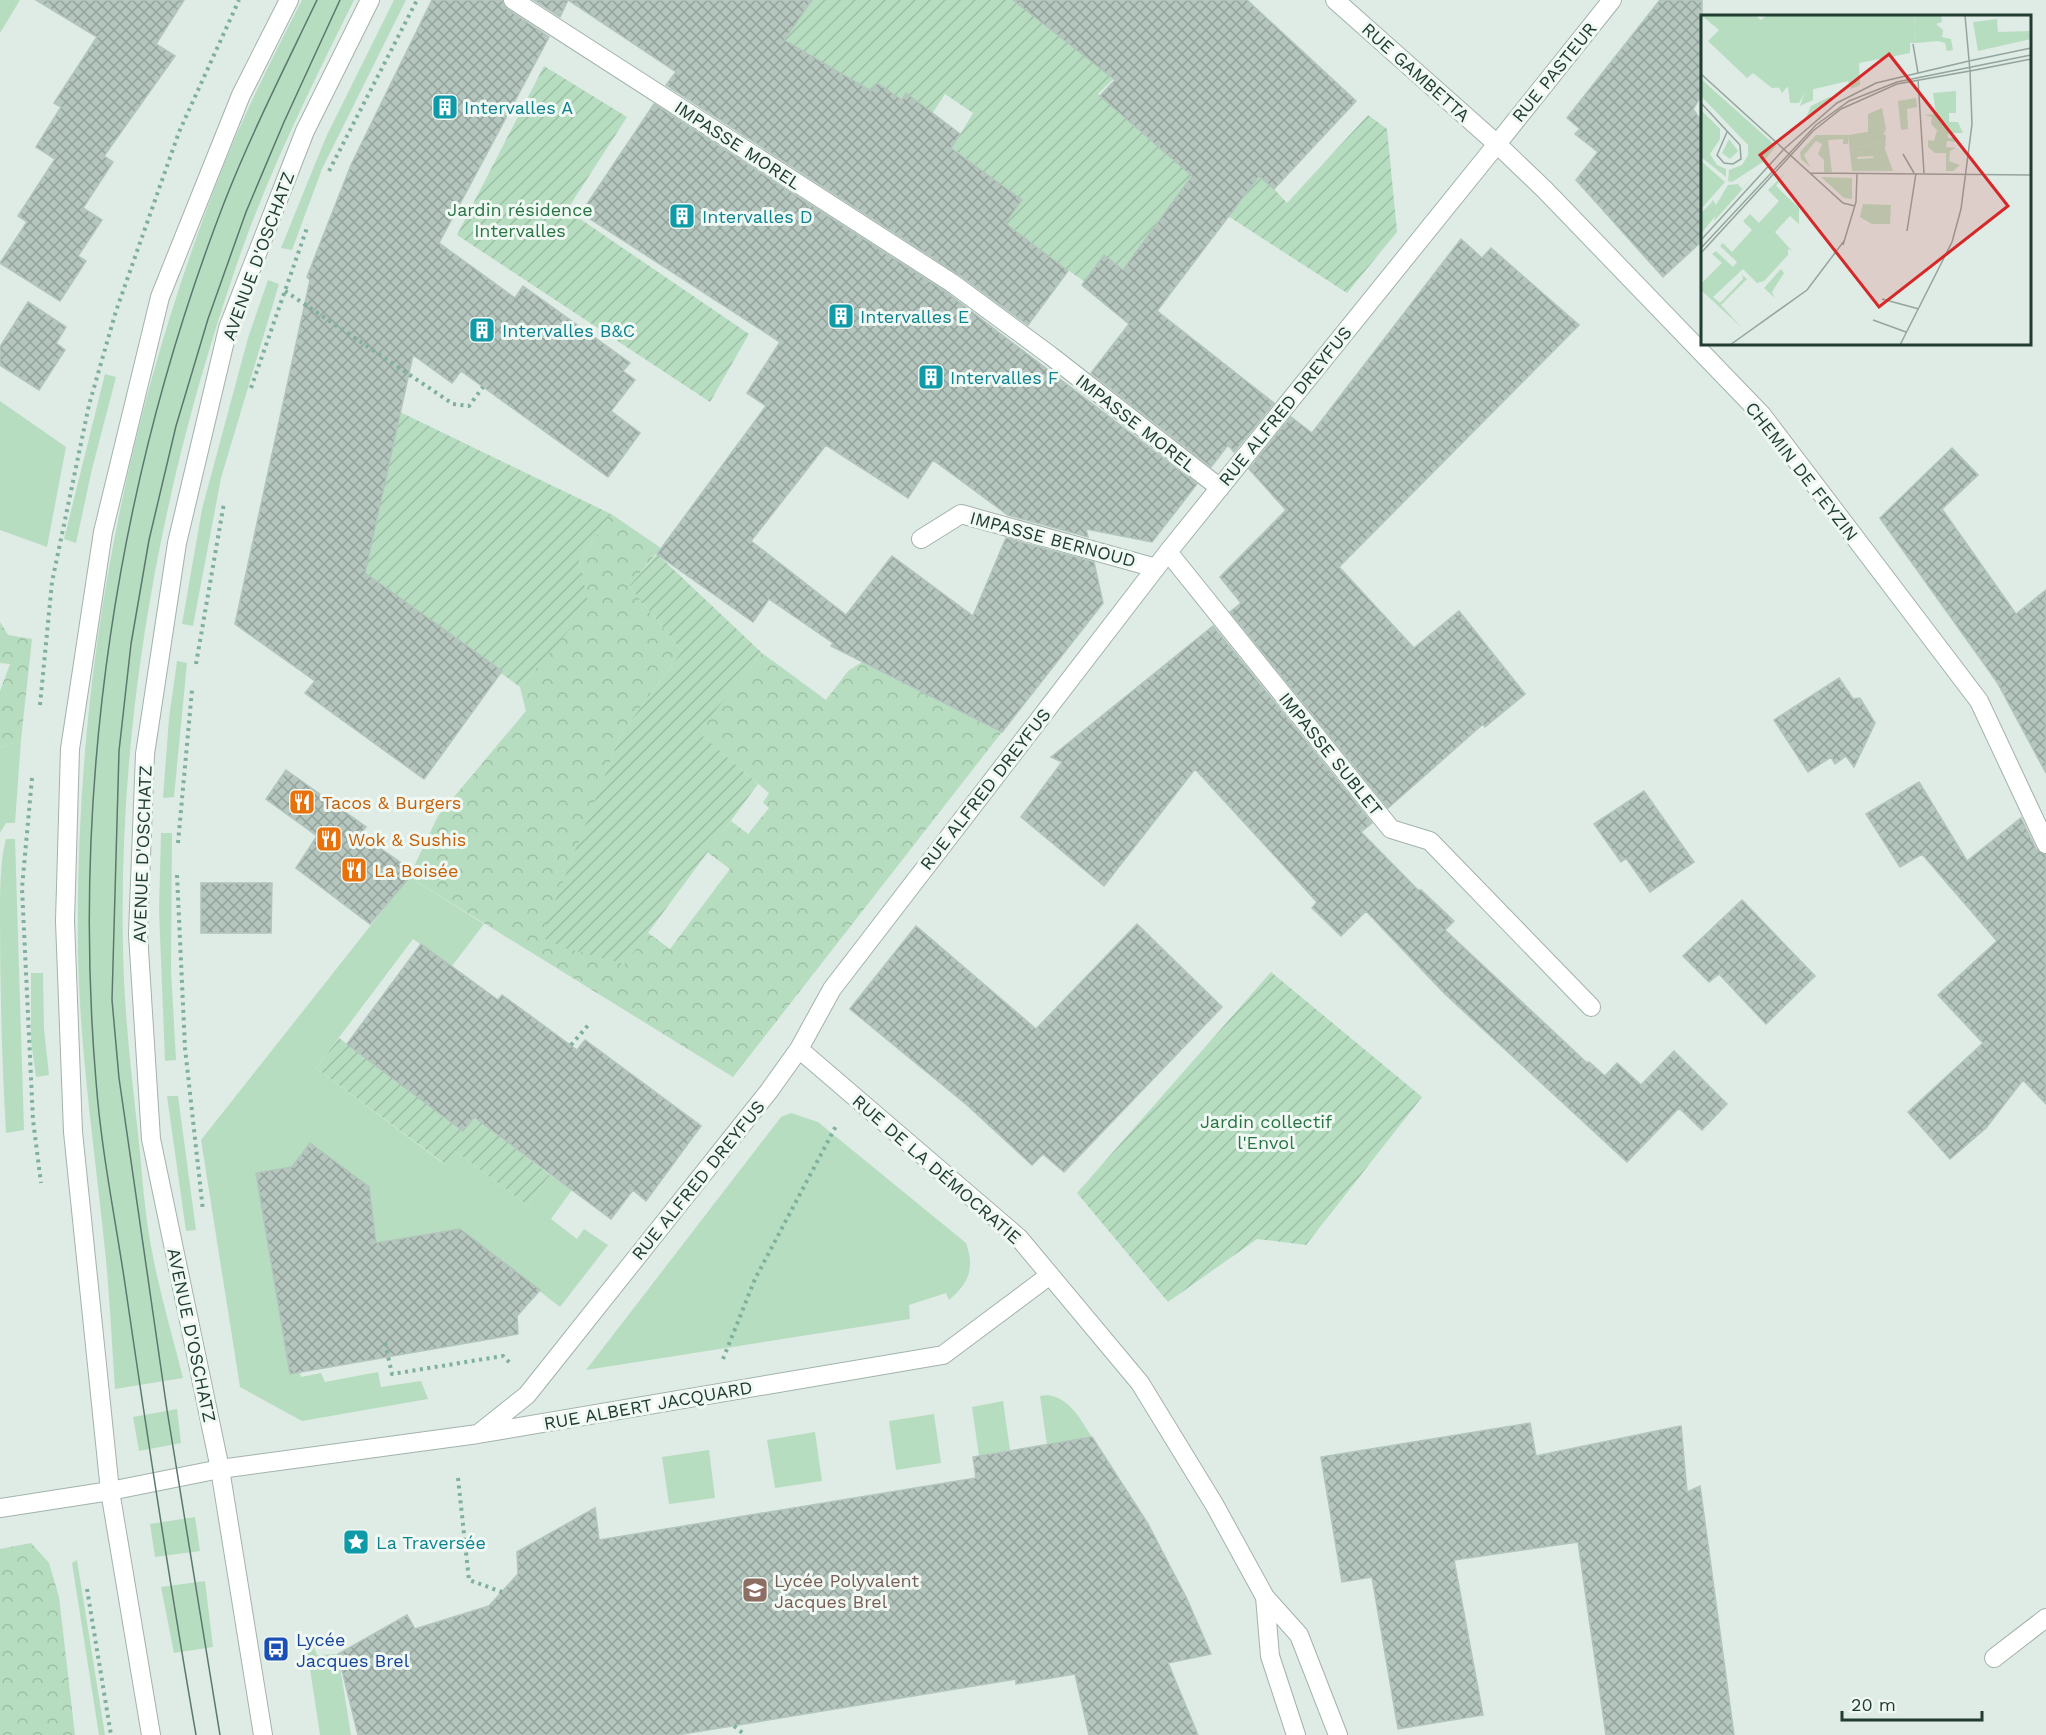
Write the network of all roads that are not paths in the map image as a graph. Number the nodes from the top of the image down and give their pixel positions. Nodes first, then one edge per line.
1 (289, 0) edge
2 (370, 0) edge
3 (513, 0) edge
4 (1335, 0) edge
5 (1612, 0) edge
6 (1497, 144) junction
7 (1220, 488) junction
8 (921, 539) dead end
9 (1168, 552) junction
10 (1155, 568) junction
11 (2046, 844) edge
12 (1591, 1007) dead end
13 (799, 1050) junction
14 (1050, 1275) junction
15 (478, 1434) junction
16 (220, 1469) junction
17 (110, 1491) junction
18 (0, 1508) edge
19 (1265, 1597) junction
20 (2046, 1618) edge
21 (1994, 1658) dead end
22 (151, 1735) edge
23 (263, 1735) edge
24 (1296, 1735) edge
25 (1338, 1735) edge

1 - 17 street
2 - 16 street, AVENUE D'OSCHATZ
3 - 7 street, IMPASSE MOREL
4 - 6 street, RUE GAMBETTA
5 - 6 street, RUE PASTEUR
6 - 7 street, RUE ALFRED DREYFUS
6 - 11 street, CHEMIN DE FEYZIN
7 - 9 street, RUE ALFRED DREYFUS
8 - 10 street, IMPASSE BERNOUD
9 - 10 street, RUE ALFRED DREYFUS
9 - 12 street, IMPASSE SUBLET
10 - 13 street, RUE ALFRED DREYFUS
13 - 14 street, RUE DE LA DÉMOCRATIE
13 - 15 street, RUE ALFRED DREYFUS
14 - 15 street, RUE ALBERT JACQUARD
14 - 19 street, RUE DE LA DÉMOCRATIE
15 - 16 street, RUE ALBERT JACQUARD
16 - 17 street, RUE ALBERT JACQUARD
16 - 23 street, AVENUE D'OSCHATZ
17 - 18 street, RUE ALBERT JACQUARD
17 - 22 street
19 - 24 street, RUE DE LA DÉMOCRATIE
19 - 25 street, RUE DE LA DÉMOCRATIE
20 - 21 street

